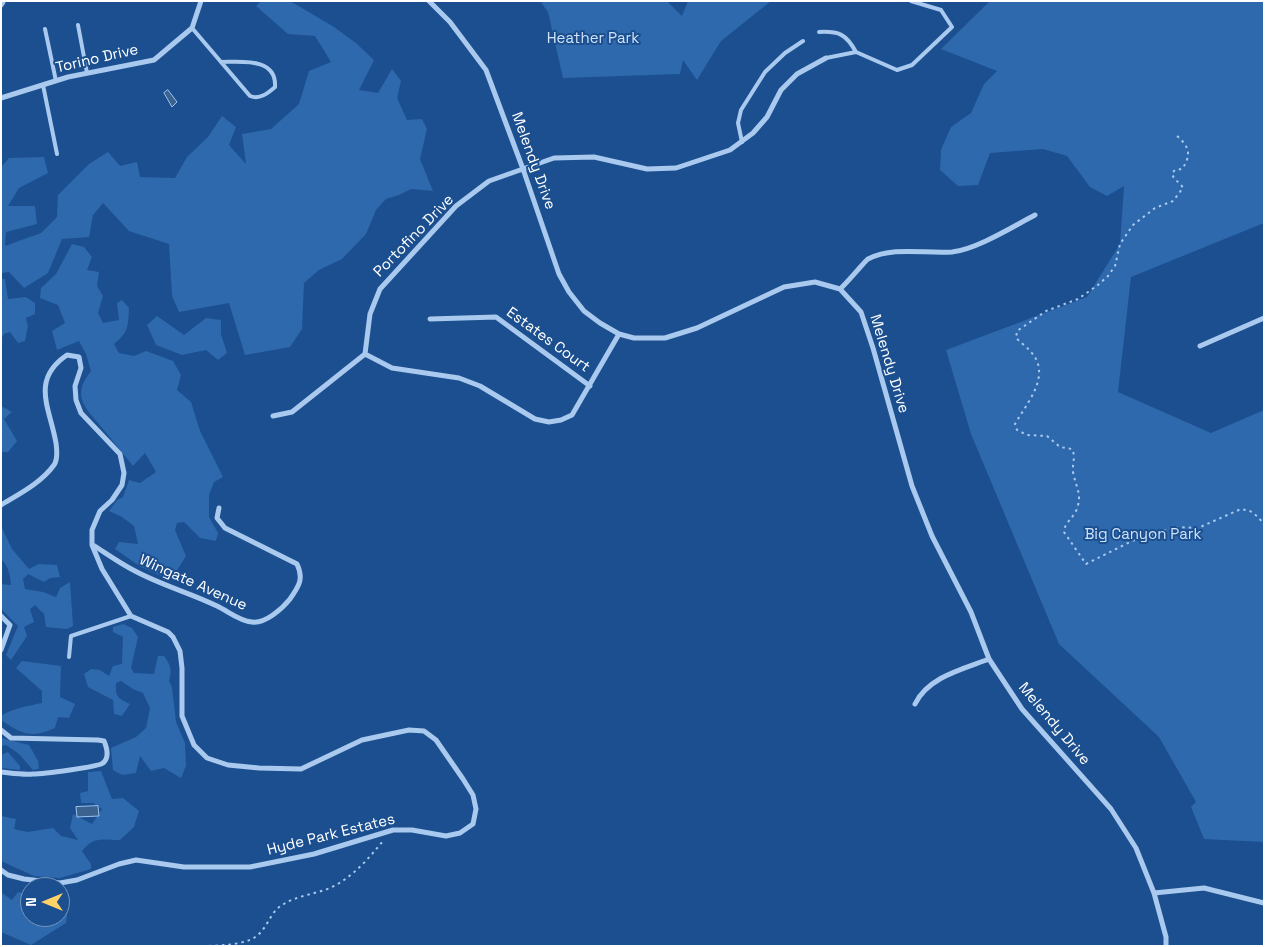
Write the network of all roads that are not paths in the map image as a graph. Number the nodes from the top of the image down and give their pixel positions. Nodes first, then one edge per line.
1 (201, 1) edge
2 (429, 1) edge
3 (911, 1) edge
4 (3, 2) edge
5 (1, 5) edge
6 (78, 25) dead end
7 (192, 28) junction
8 (45, 29) dead end
9 (819, 32) dead end
10 (803, 41) dead end
11 (856, 52) junction
12 (826, 58) joint
13 (221, 62) junction
14 (87, 73) junction
15 (56, 81) junction
16 (43, 85) junction
17 (1, 98) edge
18 (742, 142) junction
19 (57, 154) dead end
20 (523, 169) junction
21 (1035, 215) dead end
22 (840, 289) junction
23 (1264, 318) edge
24 (430, 319) dead end
25 (619, 334) junction
26 (1200, 346) dead end
27 (365, 354) junction
28 (590, 386) junction
29 (272, 416) dead end
30 (1, 505) edge
31 (219, 508) dead end
32 (92, 545) junction
33 (1, 616) edge
34 (131, 616) junction
35 (1, 650) edge
36 (69, 657) dead end
37 (989, 659) junction
38 (915, 704) dead end
39 (1, 730) edge
40 (1, 772) edge
41 (1, 870) edge
42 (1154, 893) junction
43 (1264, 903) edge
44 (1166, 946) edge

1 - 7 street
2 - 20 street, Melendy Drive
3 - 11 lane
4 - 5 street
6 - 14 lane
7 - 13 lane
7 - 14 street, Torino Drive
8 - 15 lane
9 - 11 lane
10 - 18 lane
11 - 12 lane
12 - 18 street, Portofino Drive
13 - 13 lane
14 - 15 street, Torino Drive
15 - 16 street, Torino Drive
16 - 17 street, Torino Drive
16 - 19 lane
18 - 20 street, Portofino Drive
20 - 25 street, Melendy Drive
20 - 27 street, Portofino Drive
21 - 22 street
22 - 25 street, Melendy Drive
22 - 37 street, Melendy Drive
23 - 26 street
24 - 28 street, Estates Court
25 - 28 street
27 - 28 street
27 - 29 street
30 - 32 street
31 - 32 street, Wingate Avenue
32 - 34 street
33 - 35 street
34 - 36 lane
34 - 41 street, Hyde Park Estates
37 - 38 street
37 - 42 street, Melendy Drive
39 - 40 street
42 - 43 street
42 - 44 street, Melendy Drive

